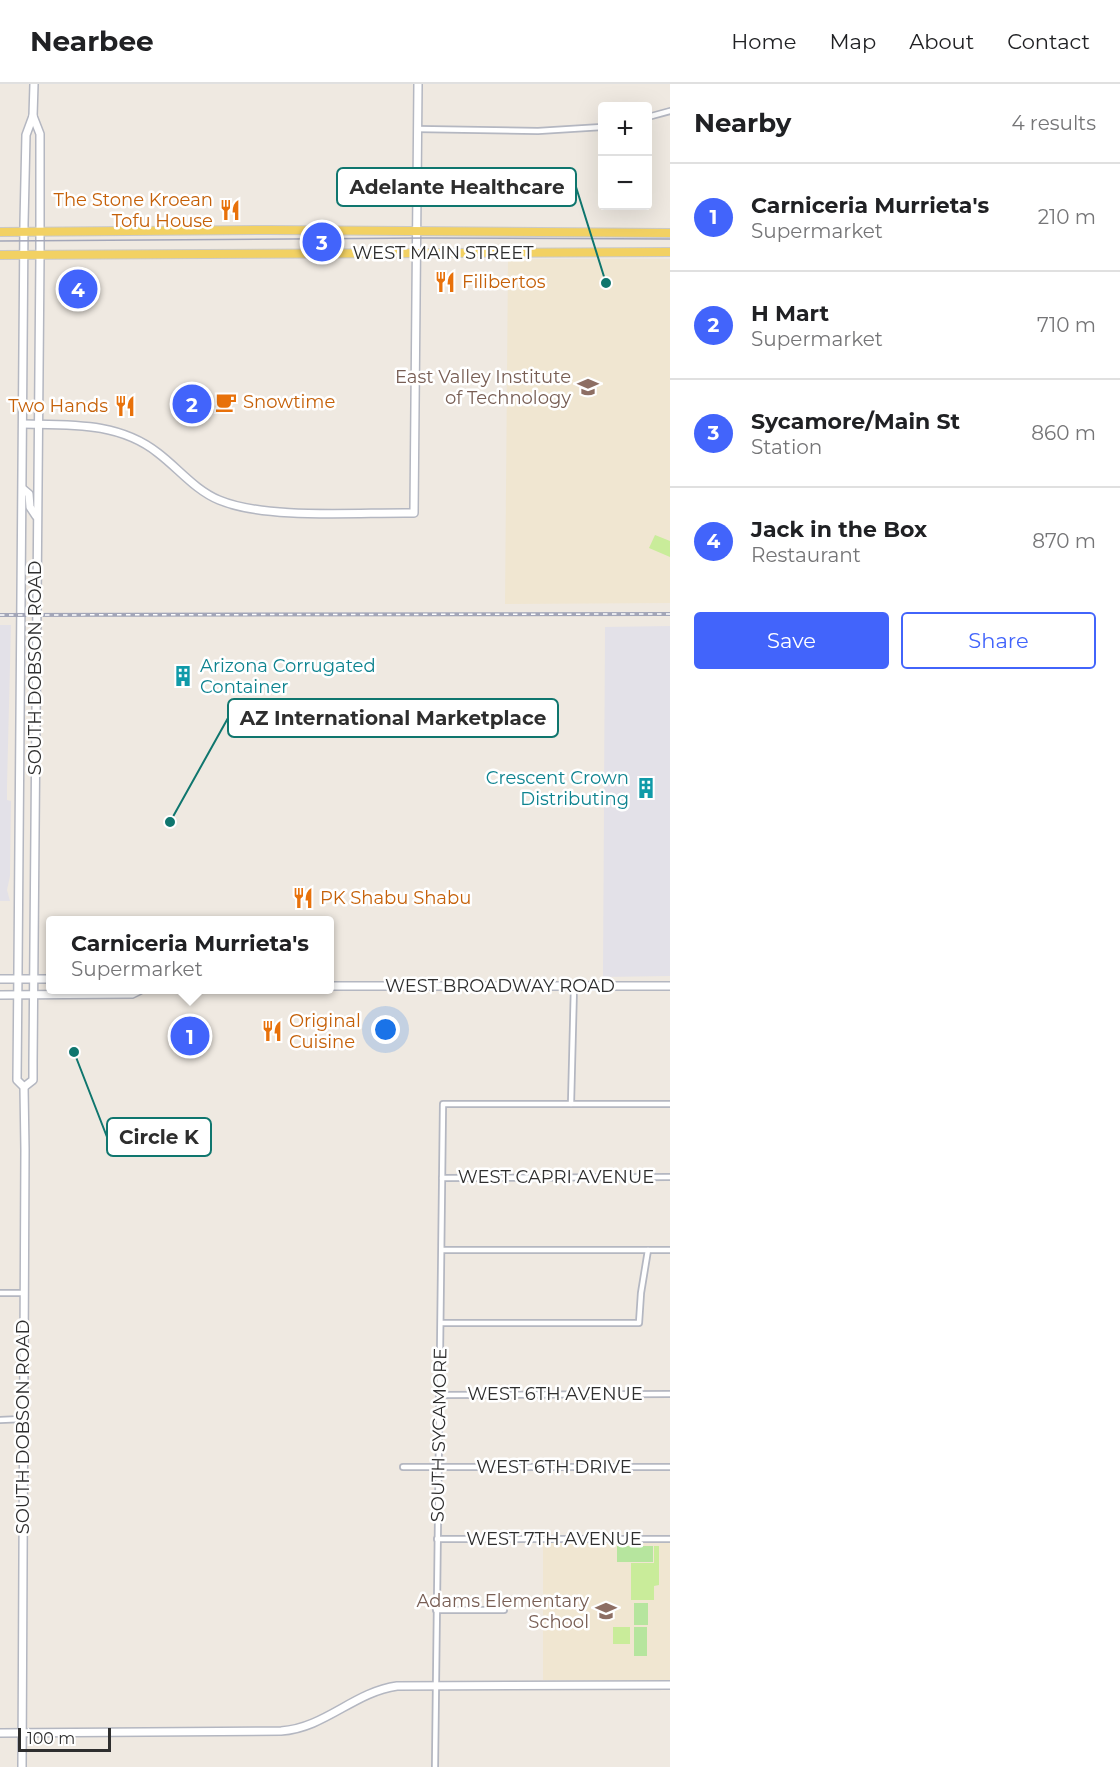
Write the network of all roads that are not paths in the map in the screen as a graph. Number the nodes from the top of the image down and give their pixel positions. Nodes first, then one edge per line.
1 (34, 84) edge
2 (418, 84) edge
3 (670, 111) edge
4 (33, 116) junction
5 (652, 116) edge
6 (598, 127) edge
7 (417, 129) junction
8 (416, 230) junction
9 (24, 231) junction
10 (40, 231) junction
11 (0, 232) edge
12 (670, 233) edge
13 (670, 252) edge
14 (416, 253) junction
15 (0, 255) edge
16 (24, 255) junction
17 (40, 255) junction
18 (24, 424) junction
19 (37, 424) junction
20 (23, 489) junction
21 (36, 516) junction
22 (0, 979) edge
23 (18, 979) junction
24 (33, 979) junction
25 (46, 979) edge
26 (334, 986) edge
27 (574, 986) junction
28 (670, 986) edge
29 (132, 994) edge
30 (0, 995) edge
31 (18, 995) junction
32 (33, 995) junction
33 (24, 1087) junction
34 (572, 1104) junction
35 (670, 1104) edge
36 (670, 1177) edge
37 (442, 1178) junction
38 (442, 1250) junction
39 (648, 1250) junction
40 (670, 1250) edge
41 (0, 1293) edge
42 (24, 1293) junction
43 (441, 1323) junction
44 (670, 1394) edge
45 (439, 1395) junction
46 (22, 1419) junction
47 (0, 1420) edge
48 (403, 1467) dead end
49 (438, 1467) junction
50 (670, 1467) edge
51 (437, 1539) junction
52 (670, 1539) edge
53 (436, 1610) junction
54 (504, 1610) dead end
55 (670, 1685) edge
56 (436, 1687) junction
57 (0, 1732) edge
58 (22, 1733) junction
59 (22, 1767) edge
60 (435, 1767) edge

1 - 4 main road
2 - 7 main road
3 - 5 street
4 - 9 main road, SOUTH DOBSON ROAD
4 - 10 main road, SOUTH DOBSON ROAD
6 - 7 street
7 - 8 main road
8 - 10 main road, WEST MAIN STREET
8 - 12 main road, WEST MAIN STREET
8 - 14 main road
9 - 10 main road, WEST MAIN STREET
9 - 11 main road, WEST MAIN STREET
9 - 16 main road, SOUTH DOBSON ROAD
10 - 17 main road, SOUTH DOBSON ROAD
13 - 14 main road, WEST MAIN STREET
14 - 17 main road, WEST MAIN STREET
14 - 19 main road
15 - 16 main road, WEST MAIN STREET
16 - 17 main road, WEST MAIN STREET
16 - 18 main road, SOUTH DOBSON ROAD
17 - 19 main road, SOUTH DOBSON ROAD
18 - 19 main road
18 - 20 main road, SOUTH DOBSON ROAD
19 - 21 main road, SOUTH DOBSON ROAD
20 - 21 main road
20 - 23 main road, SOUTH DOBSON ROAD
21 - 24 main road, SOUTH DOBSON ROAD
22 - 23 main road
23 - 24 main road
23 - 31 main road, SOUTH DOBSON ROAD
24 - 25 main road
24 - 32 main road, SOUTH DOBSON ROAD
26 - 27 main road, WEST BROADWAY ROAD
27 - 28 main road, WEST BROADWAY ROAD
27 - 34 street
29 - 32 main road
30 - 31 main road
31 - 32 main road
31 - 33 main road, SOUTH DOBSON ROAD
32 - 33 main road, SOUTH DOBSON ROAD
33 - 42 main road, SOUTH DOBSON ROAD
34 - 35 street
34 - 37 street, SOUTH SYCAMORE
36 - 37 street, WEST CAPRI AVENUE
37 - 38 street, SOUTH SYCAMORE
38 - 39 street
38 - 43 street, SOUTH SYCAMORE
39 - 40 street
39 - 43 street
41 - 42 street
42 - 46 main road, SOUTH DOBSON ROAD
43 - 45 street, SOUTH SYCAMORE
44 - 45 street, WEST 6TH AVENUE
45 - 49 street, SOUTH SYCAMORE
46 - 47 street
46 - 58 main road, SOUTH DOBSON ROAD
48 - 49 street, WEST 6TH DRIVE
49 - 50 street, WEST 6TH DRIVE
49 - 51 street, SOUTH SYCAMORE
51 - 52 street, WEST 7TH AVENUE
51 - 53 street, SOUTH SYCAMORE
53 - 54 street
53 - 56 street, SOUTH SYCAMORE
55 - 56 main road
56 - 58 main road
56 - 60 street, SOUTH SYCAMORE
57 - 58 main road
58 - 59 main road, SOUTH DOBSON ROAD

